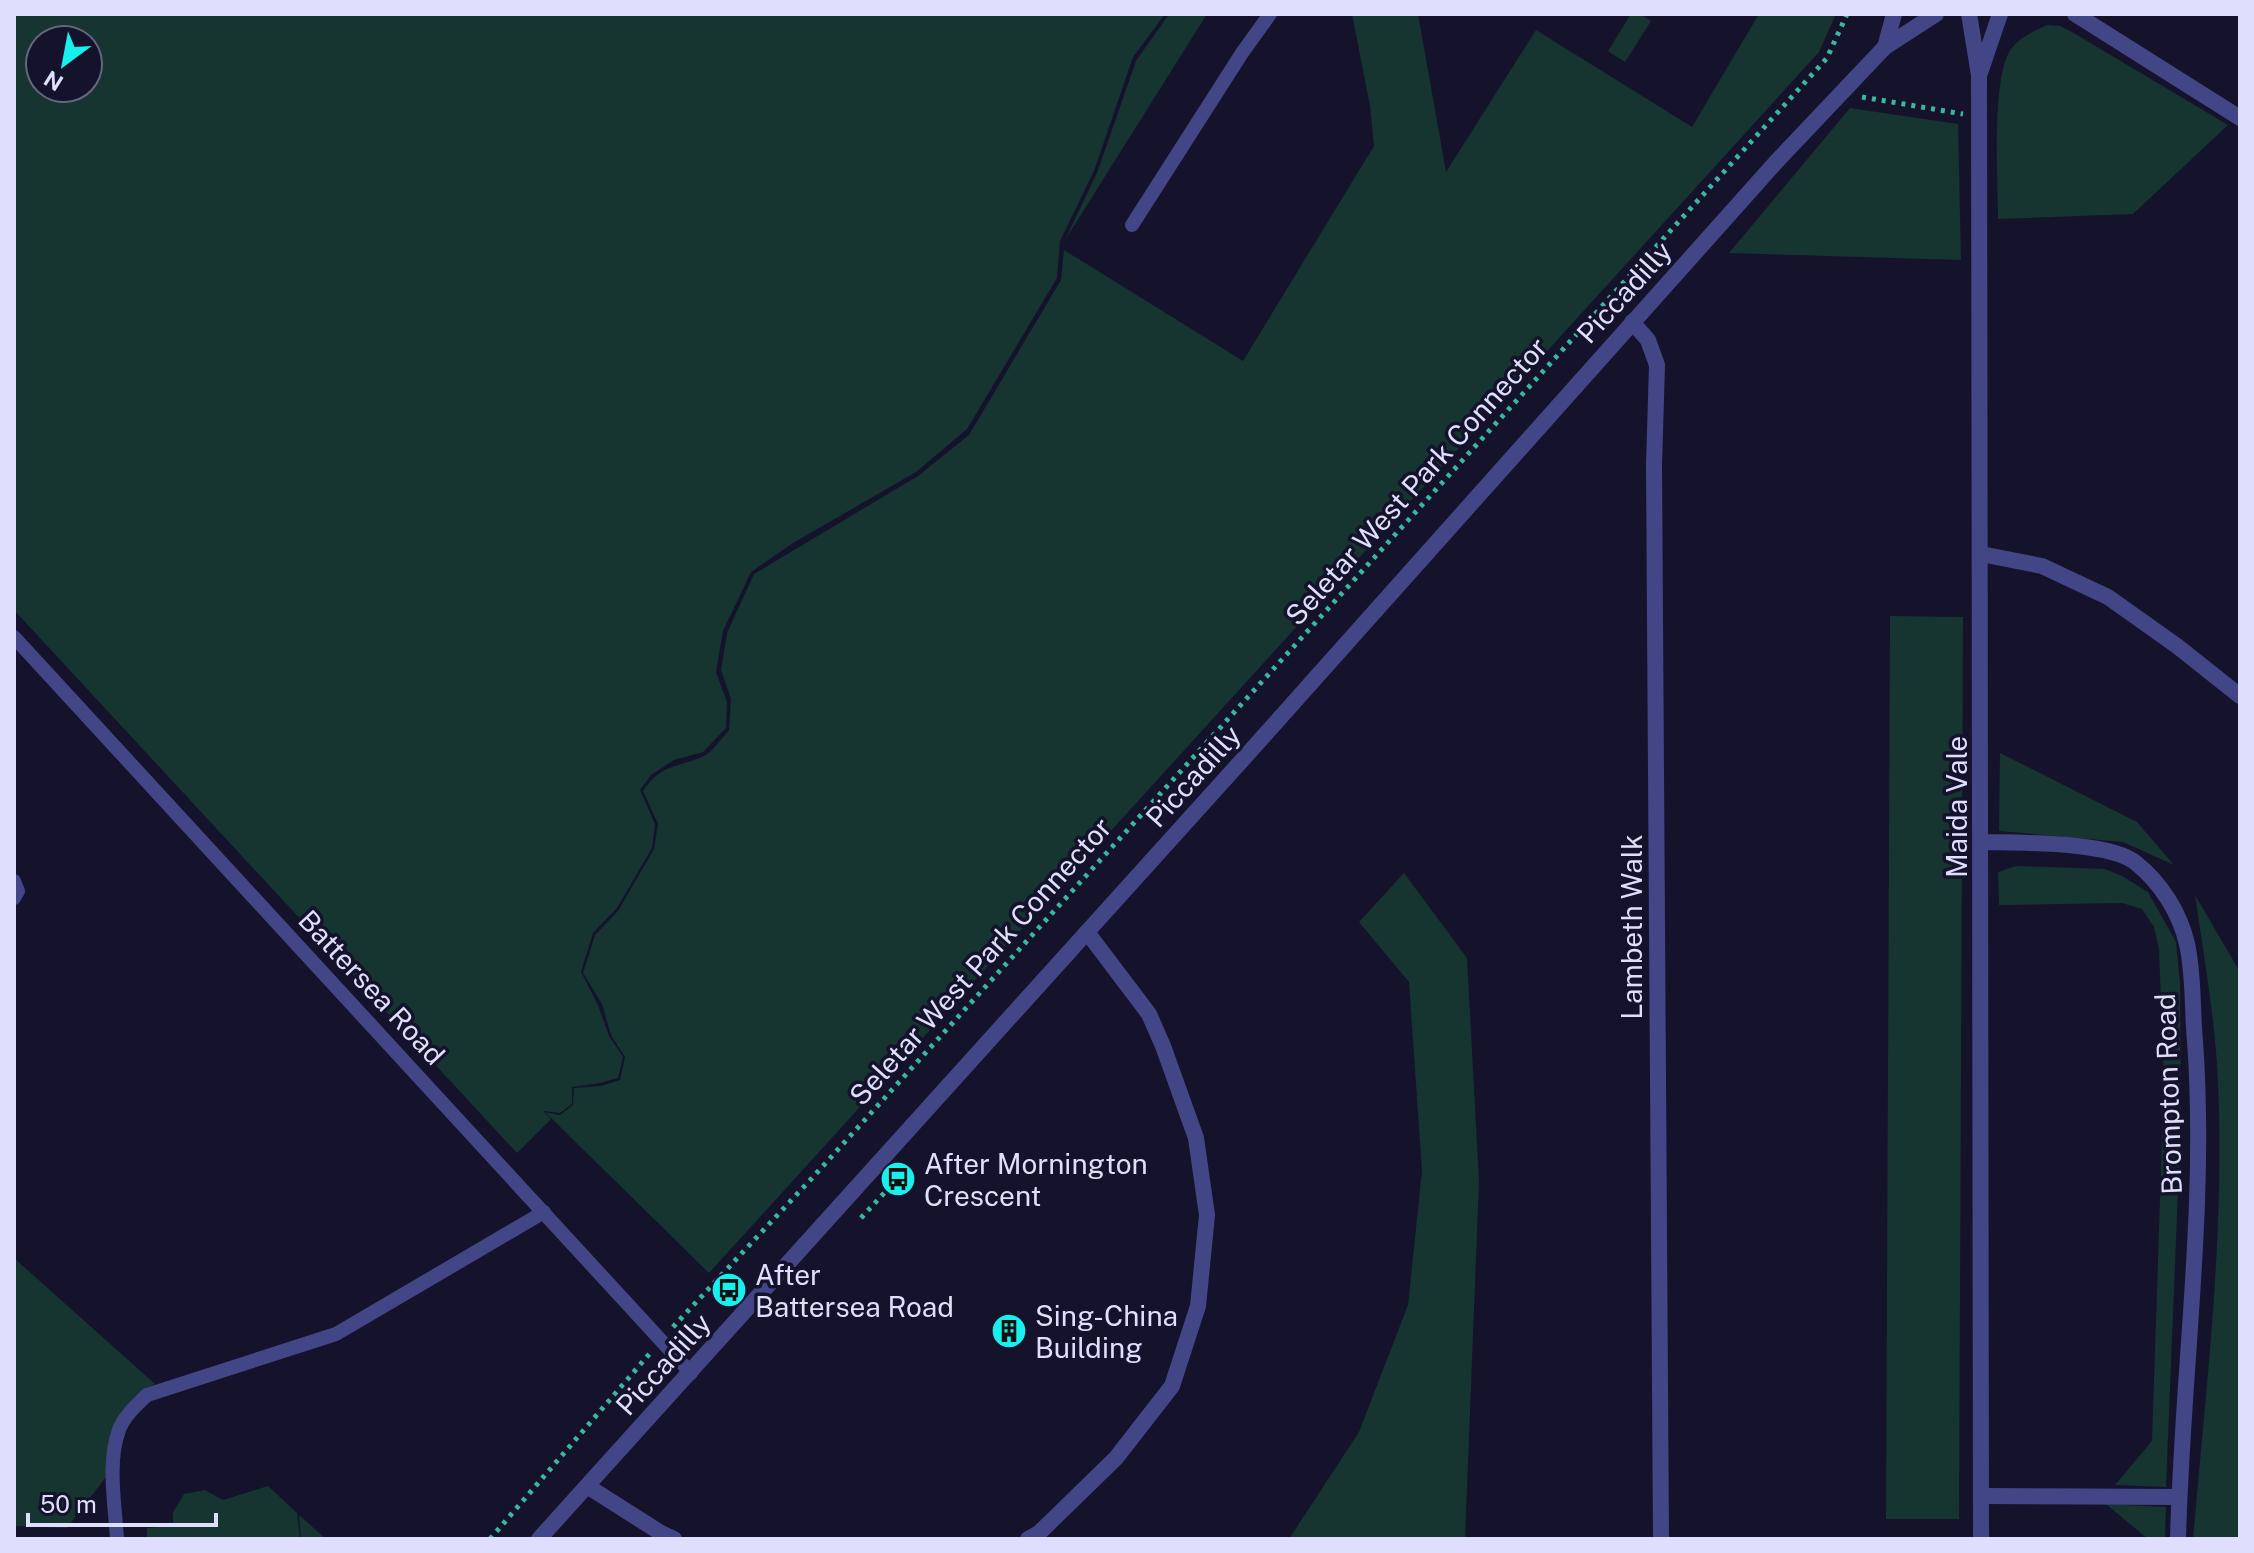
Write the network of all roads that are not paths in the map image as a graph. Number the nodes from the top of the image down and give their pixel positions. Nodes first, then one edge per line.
1 (1270, 14) edge
2 (1894, 14) edge
3 (1936, 14) edge
4 (1969, 14) edge
5 (2000, 14) edge
6 (2082, 16) edge
7 (1885, 47) junction
8 (1979, 75) junction
9 (2240, 118) edge
10 (1132, 225) dead end
11 (1632, 322) junction
12 (1981, 554) junction
13 (14, 637) edge
14 (2240, 696) edge
15 (1982, 842) junction
16 (14, 881) edge
17 (14, 898) edge
18 (1087, 932) junction
19 (544, 1212) junction
20 (691, 1373) junction
21 (587, 1486) junction
22 (1981, 1496) junction
23 (2179, 1497) junction
24 (117, 1539) edge
25 (539, 1539) edge
26 (674, 1539) edge
27 (1028, 1539) edge
28 (1661, 1539) edge
29 (1981, 1539) edge
30 (2178, 1539) edge

1 - 10 lane
2 - 7 street, Piccadilly
3 - 7 street, Piccadilly
4 - 8 street, Maida Vale
5 - 8 street, Maida Vale
6 - 9 street
7 - 11 street, Piccadilly
8 - 12 street, Maida Vale
11 - 18 street, Piccadilly
11 - 28 street, Lambeth Walk
12 - 14 street
12 - 15 street, Maida Vale
13 - 19 lane, Battersea Road
15 - 22 street, Maida Vale
15 - 23 street, Brompton Road
16 - 17 lane
18 - 20 street, Piccadilly
18 - 27 street
19 - 20 lane, Battersea Road
19 - 24 lane
20 - 21 street, Piccadilly
21 - 25 street, Piccadilly
21 - 26 street
22 - 23 street
22 - 29 street, Maida Vale
23 - 30 street, Brompton Road

